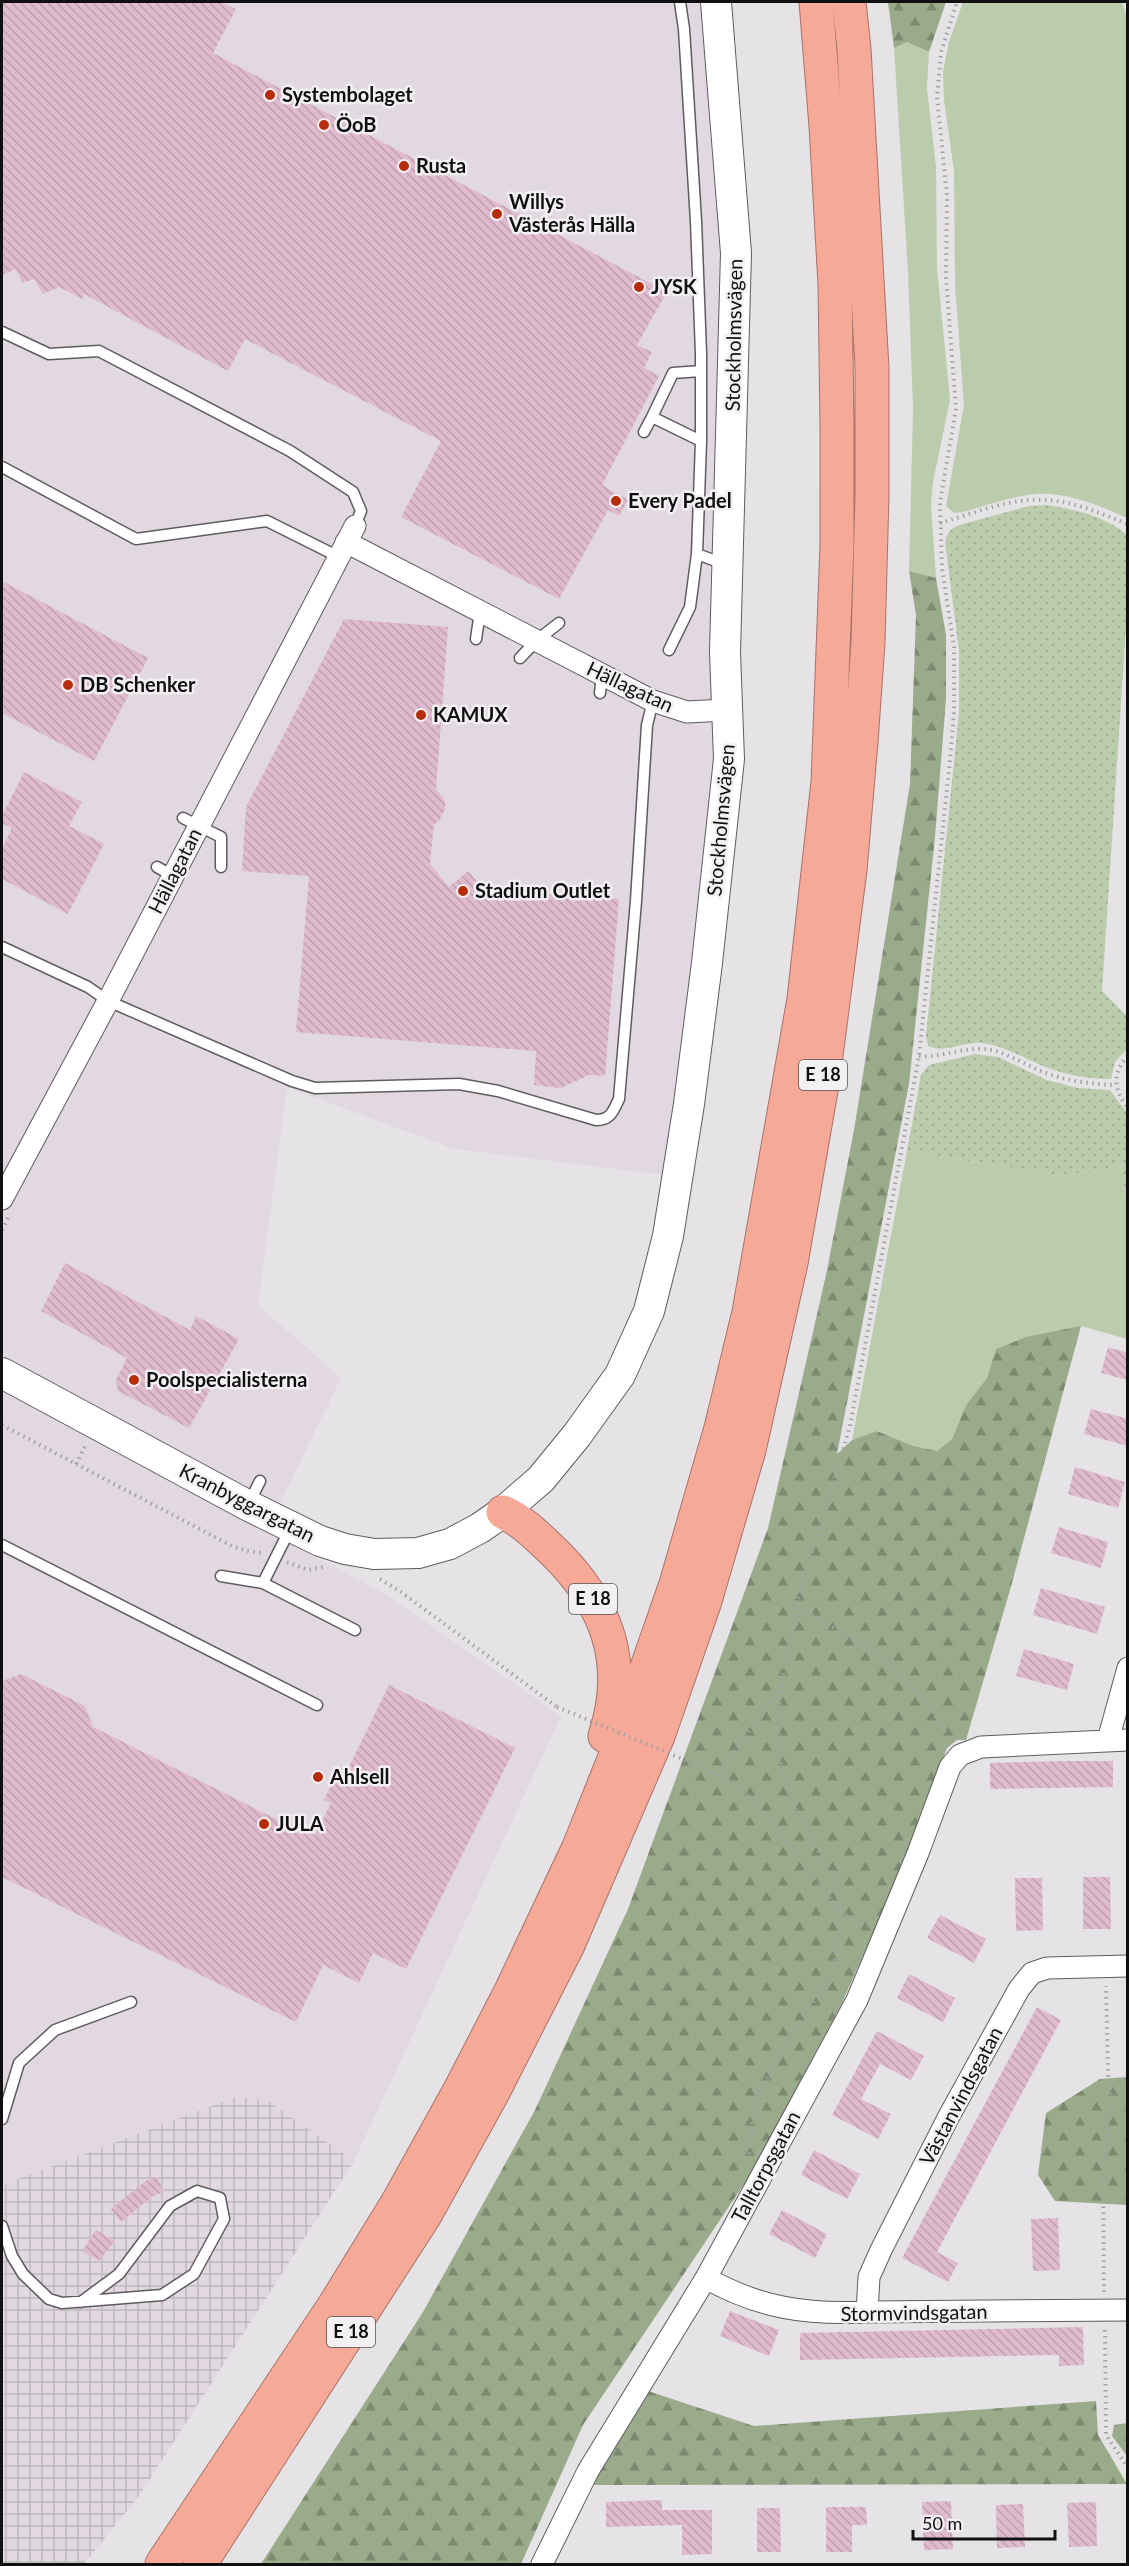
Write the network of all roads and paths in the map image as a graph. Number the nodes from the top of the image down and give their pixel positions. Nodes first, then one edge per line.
1 (680, 2) edge
2 (716, 2) edge
3 (816, 2) edge
4 (849, 2) edge
5 (957, 2) edge
6 (2, 332) edge
7 (701, 371) junction
8 (652, 417) junction
9 (644, 432) dead end
10 (700, 441) junction
11 (2, 467) edge
12 (940, 523) junction
13 (1128, 524) edge
14 (347, 542) junction
15 (697, 554) junction
16 (727, 565) junction
17 (480, 612) junction
18 (558, 623) dead end
19 (476, 639) dead end
20 (536, 641) junction
21 (669, 650) dead end
22 (520, 658) dead end
23 (653, 701) junction
24 (726, 710) junction
25 (191, 822) junction
26 (221, 867) dead end
27 (2, 947) edge
28 (108, 1001) junction
29 (919, 1056) junction
30 (1128, 1056) edge
31 (1115, 1084) junction
32 (1128, 1108) edge
33 (2, 1198) edge
34 (2, 1373) edge
35 (2, 1425) edge
36 (503, 1512) junction
37 (291, 1526) junction
38 (2, 1545) edge
39 (276, 1557) junction
40 (327, 1565) dead end
41 (372, 1574) dead end
42 (221, 1576) dead end
43 (263, 1583) junction
44 (796, 1606) junction
45 (355, 1630) dead end
46 (1128, 1668) edge
47 (781, 1686) junction
48 (317, 1705) dead end
49 (1118, 1740) edge
50 (960, 1755) junction
51 (717, 1776) junction
52 (841, 1912) junction
53 (883, 1936) junction
54 (534, 1942) junction
55 (1128, 1966) edge
56 (1106, 1967) junction
57 (131, 2002) dead end
58 (2, 2119) edge
59 (749, 2157) dead end
60 (2, 2226) edge
61 (706, 2278) junction
62 (81, 2302) junction
63 (1128, 2310) edge
64 (1105, 2311) junction
65 (867, 2312) junction
66 (1128, 2468) edge
67 (162, 2565) edge
68 (200, 2565) edge
69 (542, 2565) edge

1 - 7 lane
2 - 16 street, Stockholmsvägen
3 - 54 highway, E 18
4 - 68 highway, E 18
5 - 12 path
6 - 14 lane
7 - 8 lane
7 - 10 lane
8 - 9 lane
8 - 10 lane
10 - 15 lane
11 - 14 lane
12 - 13 path
12 - 29 path
14 - 17 street, Hällagatan
14 - 25 street, Hällagatan
15 - 16 lane
15 - 21 lane
16 - 24 street, Stockholmsvägen
17 - 19 lane
17 - 20 street, Hällagatan
18 - 20 lane
20 - 22 lane
20 - 23 street, Hällagatan
23 - 24 street, Hällagatan
23 - 28 lane
24 - 36 street, Stockholmsvägen
25 - 26 lane
25 - 28 street, Hällagatan
27 - 28 lane
28 - 33 street, Hällagatan
29 - 31 path
29 - 44 path
30 - 31 path
31 - 32 path
34 - 37 street, Kranbyggargatan
35 - 39 path
36 - 37 street, Kranbyggargatan
36 - 54 highway, E 18
37 - 39 lane
38 - 48 lane
39 - 40 path
39 - 43 lane
41 - 51 path, bridge
42 - 43 lane
43 - 45 lane
44 - 47 path
44 - 50 path
46 - 49 street
47 - 51 path
47 - 52 path
49 - 50 street
50 - 53 street, Talltorpsgatan
51 - 52 path
52 - 53 path
52 - 59 path
53 - 61 street, Talltorpsgatan
54 - 67 highway, E 18
55 - 56 street, Västanvindsgatan
56 - 64 path
56 - 65 street, Västanvindsgatan
57 - 58 lane
60 - 62 lane
61 - 65 street, Stormvindsgatan
61 - 69 street, Talltorpsgatan
62 - 62 lane
63 - 64 street, Stormvindsgatan
64 - 65 street, Stormvindsgatan
64 - 66 path

